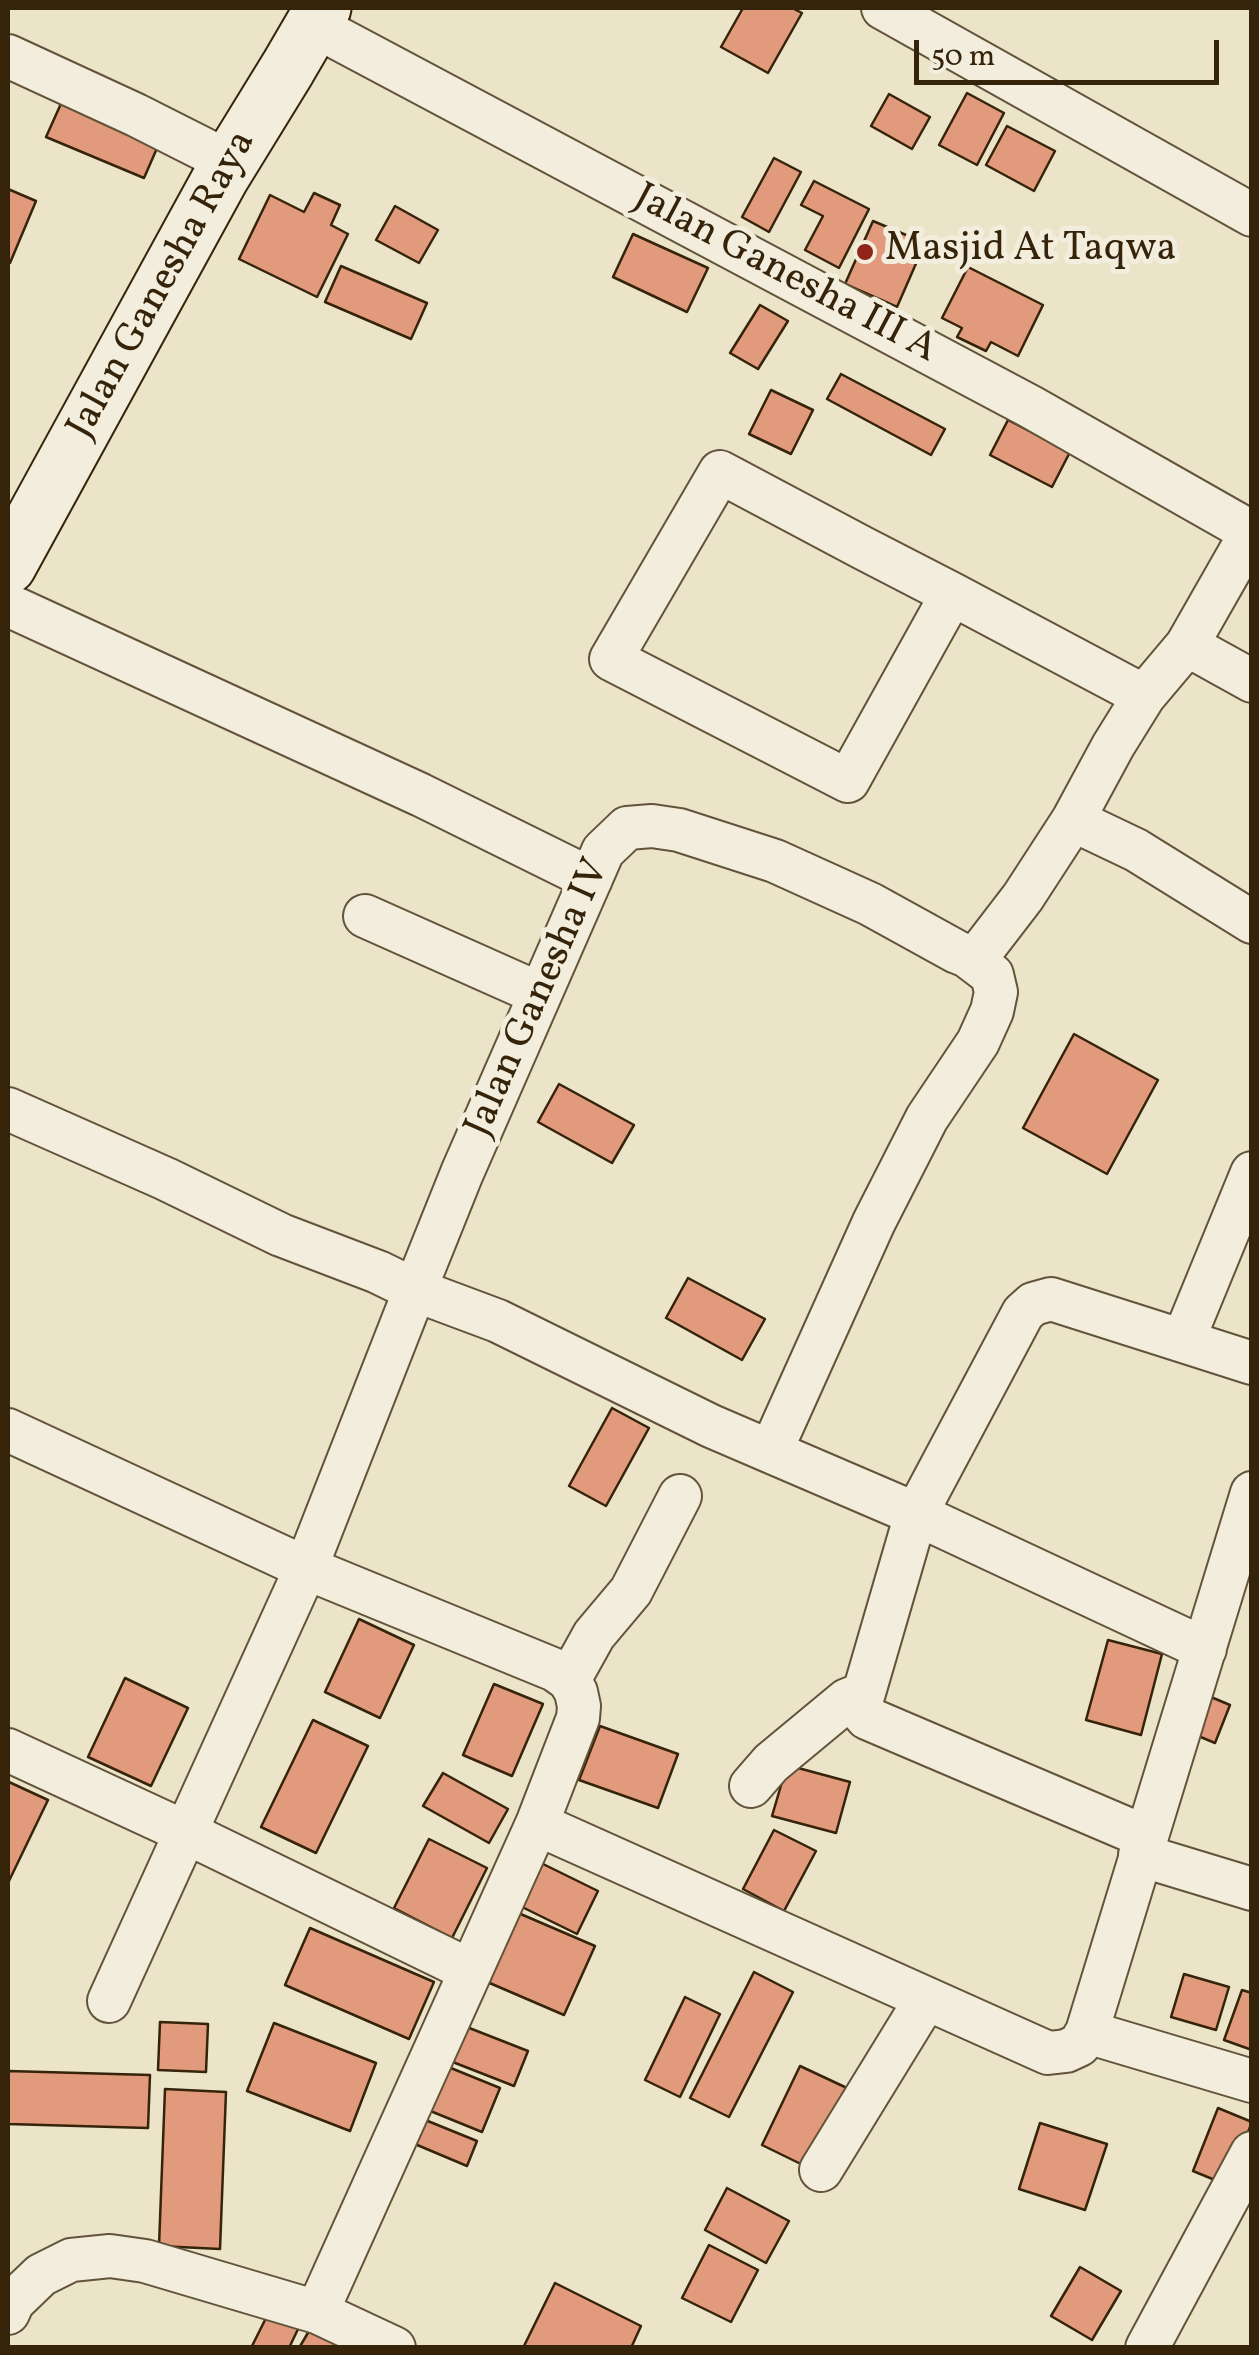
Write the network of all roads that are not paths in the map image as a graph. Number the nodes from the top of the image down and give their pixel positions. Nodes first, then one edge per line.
1 (883, 8) edge
2 (318, 16) edge
3 (8, 56) edge
4 (231, 163) junction
5 (1252, 215) edge
6 (1251, 531) edge
7 (8, 566) edge
8 (952, 594) junction
9 (8, 604) edge
10 (1187, 645) junction
11 (1252, 681) edge
12 (1144, 696) junction
13 (1073, 820) junction
14 (591, 879) junction
15 (365, 916) dead end
16 (1252, 922) edge
17 (968, 956) junction
18 (540, 994) junction
19 (8, 1109) edge
20 (1252, 1173) edge
21 (415, 1290) junction
22 (1183, 1341) junction
23 (1252, 1363) edge
24 (8, 1430) edge
25 (771, 1450) junction
26 (1252, 1493) edge
27 (680, 1496) dead end
28 (916, 1514) junction
29 (306, 1568) junction
30 (1205, 1649) junction
31 (569, 1680) junction
32 (862, 1694) junction
33 (8, 1750) edge
34 (751, 1786) dead end
35 (537, 1824) junction
36 (186, 1832) junction
37 (1143, 1846) junction
38 (1252, 1889) edge
39 (470, 1970) junction
40 (926, 1999) junction
41 (109, 2001) dead end
42 (1087, 2032) junction
43 (1252, 2082) edge
44 (1252, 2153) edge
45 (821, 2170) dead end
46 (317, 2312) junction
47 (8, 2314) edge
48 (371, 2343) edge
49 (1147, 2348) edge

1 - 5 street
2 - 4 street, Jalan Ganesha Raya
2 - 6 street, Jalan Ganesha III A
3 - 4 street
4 - 7 street, Jalan Ganesha Raya
6 - 10 street
8 - 8 street
8 - 12 street
9 - 14 street
10 - 11 street
10 - 12 street
12 - 13 street
13 - 16 street
13 - 17 street
14 - 17 street, Jalan Ganesha IV
14 - 18 street, Jalan Ganesha IV
15 - 18 street
17 - 25 street
18 - 21 street, Jalan Ganesha IV
19 - 21 street
20 - 22 street
21 - 25 street
21 - 29 street, Jalan Ganesha IV
22 - 23 street
22 - 28 street
24 - 29 street
25 - 28 street
26 - 30 street
27 - 31 street
28 - 30 street
28 - 32 street
29 - 31 street
29 - 36 street, Jalan Ganesha IV
30 - 37 street
31 - 35 street
32 - 34 street
32 - 37 street
33 - 36 street
35 - 39 street
35 - 40 street
36 - 39 street
36 - 41 street, Jalan Ganesha IV
37 - 38 street
37 - 42 street
39 - 46 street
40 - 42 street
40 - 45 street
42 - 43 street
44 - 49 street
46 - 47 street
46 - 48 street

